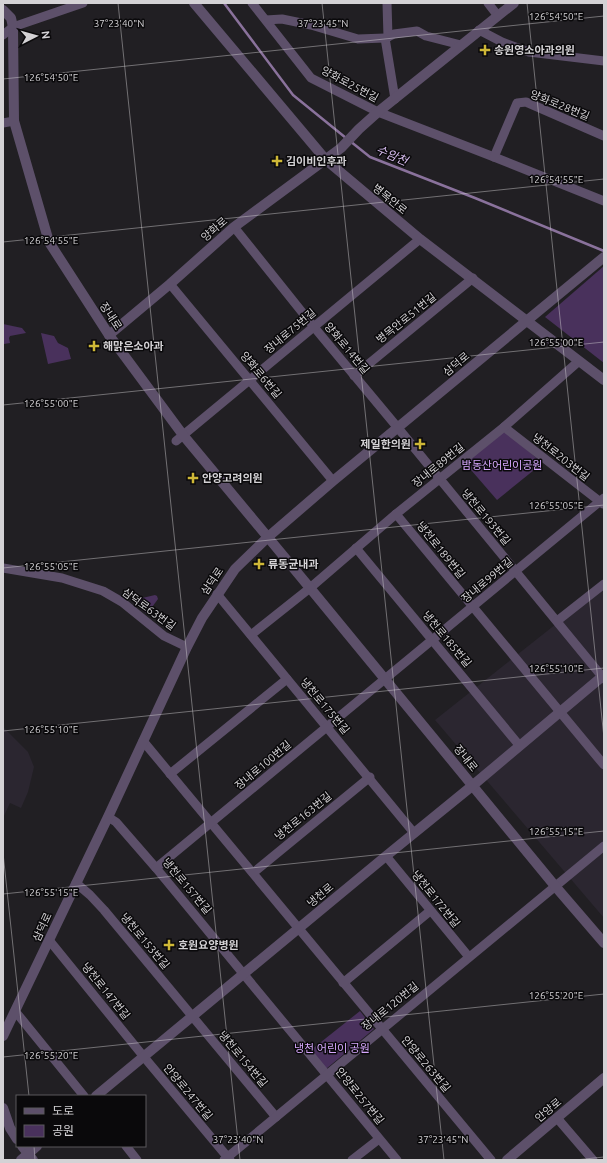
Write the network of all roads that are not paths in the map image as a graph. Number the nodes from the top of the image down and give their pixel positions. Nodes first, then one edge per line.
1 (83, 3) edge
2 (194, 3) edge
3 (253, 3) edge
4 (387, 3) edge
5 (488, 3) edge
6 (514, 3) edge
7 (3, 10) edge
8 (498, 16) junction
9 (266, 20) junction
10 (13, 27) junction
11 (479, 30) junction
12 (3, 35) edge
13 (386, 37) junction
14 (461, 45) junction
15 (604, 61) edge
16 (395, 99) junction
17 (378, 112) junction
18 (14, 121) junction
19 (3, 123) edge
20 (604, 136) edge
21 (494, 157) junction
22 (326, 160) junction
23 (603, 199) edge
24 (234, 227) junction
25 (420, 239) junction
26 (601, 259) edge
27 (473, 278) junction
28 (170, 284) junction
29 (528, 320) junction
30 (314, 327) junction
31 (109, 335) junction
32 (579, 361) junction
33 (354, 376) junction
34 (604, 380) edge
35 (250, 381) junction
36 (504, 427) junction
37 (398, 428) junction
38 (179, 438) junction
39 (440, 479) junction
40 (333, 481) junction
41 (602, 502) edge
42 (396, 514) junction
43 (268, 537) junction
44 (356, 548) junction
45 (3, 568) edge
46 (516, 571) junction
47 (604, 584) edge
48 (310, 588) junction
49 (217, 594) junction
50 (472, 608) junction
51 (557, 621) junction
52 (251, 635) junction
53 (432, 641) junction
54 (187, 647) junction
55 (604, 677) edge
56 (286, 679) junction
57 (385, 679) junction
58 (560, 712) junction
59 (327, 727) junction
60 (143, 741) junction
61 (519, 745) junction
62 (604, 765) edge
63 (170, 774) junction
64 (370, 777) junction
65 (472, 786) junction
66 (108, 817) junction
67 (211, 824) junction
68 (414, 833) junction
69 (604, 846) edge
70 (386, 856) junction
71 (156, 868) junction
72 (252, 873) junction
73 (76, 883) junction
74 (555, 886) junction
75 (430, 911) junction
76 (299, 928) junction
77 (49, 940) junction
78 (604, 943) edge
79 (469, 957) junction
80 (244, 974) junction
81 (343, 983) junction
82 (15, 1011) junction
83 (192, 1016) junction
84 (381, 1029) junction
85 (3, 1036) edge
86 (144, 1057) junction
87 (326, 1074) junction
88 (604, 1078) edge
89 (83, 1095) edge
90 (97, 1095) edge
91 (3, 1108) edge
92 (276, 1117) junction
93 (557, 1118) junction
94 (16, 1137) edge
95 (379, 1138) junction
96 (36, 1147) edge
97 (127, 1147) edge
98 (26, 1155) edge
99 (227, 1159) edge
100 (137, 1160) edge
101 (352, 1160) edge
102 (397, 1160) edge
103 (491, 1160) edge
104 (507, 1160) edge
105 (592, 1160) edge

1 - 10 street
2 - 22 street, 병목안로
3 - 9 street, 양화로25번길
4 - 13 street
5 - 8 street
6 - 8 street
7 - 10 street, 장내로
8 - 11 street
9 - 13 street
9 - 17 street, 양화로25번길
10 - 12 street
10 - 18 street, 장내로
11 - 14 street
11 - 15 street
13 - 14 street
13 - 16 street
14 - 16 street
16 - 17 street
17 - 21 street
17 - 22 street, 양화로
18 - 19 street
18 - 31 street, 장내로
20 - 21 street, 양화로28번길
21 - 23 street
22 - 24 street, 양화로
22 - 25 street, 병목안로
24 - 28 street, 양화로
24 - 30 street, 양화로14번길
25 - 27 street, 병목안로
25 - 30 street, 장내로75번길
26 - 29 street, 삼덕로
27 - 29 street, 병목안로
27 - 33 street, 병목안로51번길
28 - 31 street, 양화로
28 - 35 street, 양화로6번길
29 - 32 street, 병목안로
29 - 37 street, 삼덕로
30 - 33 street, 양화로14번길
30 - 35 street, 장내로75번길
31 - 38 street, 장내로
32 - 34 street, 병목안로
32 - 36 street, 장내로89번길
33 - 37 street, 양화로14번길
35 - 38 street, 장내로75번길
35 - 40 street, 양화로6번길
36 - 39 street, 장내로89번길
36 - 41 street, 냉천로203번길
37 - 39 street, 냉천로193번길
37 - 40 street, 삼덕로
38 - 43 street, 장내로
39 - 42 street, 장내로89번길
39 - 46 street, 냉천로193번길
40 - 43 street, 삼덕로
41 - 46 street, 장내로99번길
42 - 44 street, 장내로89번길
42 - 50 street, 냉천로189번길
43 - 48 street, 장내로
43 - 49 street, 삼덕로
44 - 48 street, 장내로89번길
44 - 53 street, 냉천로185번길
45 - 54 street, 삼덕로63번길
46 - 50 street, 장내로99번길
46 - 51 street, 냉천로193번길
47 - 51 street
48 - 52 street
48 - 57 street, 장내로
49 - 52 street, 냉천로175번길
49 - 54 street, 삼덕로
50 - 53 street, 장내로99번길
50 - 58 street, 냉천로189번길
51 - 55 street, 냉천로193번길
52 - 56 street, 냉천로175번길
53 - 57 street, 장내로99번길
53 - 61 street, 냉천로185번길
54 - 60 street, 삼덕로
55 - 58 street, 냉천로
56 - 59 street, 냉천로175번길
56 - 63 street
57 - 59 street, 장내로100번길
57 - 65 street, 장내로
58 - 61 street, 냉천로
58 - 62 street
59 - 64 street, 냉천로175번길
59 - 67 street, 장내로100번길
60 - 63 street
60 - 66 street, 삼덕로
61 - 65 street, 냉천로
63 - 67 street
64 - 68 street, 냉천로175번길
64 - 72 street, 냉천로163번길
65 - 68 street, 냉천로
65 - 74 street, 장내로
66 - 71 street, 냉천로157번길
66 - 73 street, 삼덕로
67 - 71 street, 장내로100번길
67 - 72 street
68 - 70 street, 냉천로
69 - 74 street, 장내로120번길
70 - 75 street, 냉천로172번길
70 - 76 street, 냉천로
71 - 80 street, 냉천로157번길
72 - 76 street
73 - 77 street, 삼덕로
73 - 83 street, 냉천로153번길
74 - 78 street, 장내로
74 - 79 street, 장내로120번길
75 - 79 street, 냉천로172번길
75 - 81 street
76 - 80 street, 냉천로
76 - 81 street, 안양로263번길
77 - 82 street, 삼덕로
77 - 86 street, 냉천로147번길
79 - 84 street, 장내로120번길
80 - 83 street, 냉천로
80 - 87 street, 안양로257번길
81 - 84 street, 안양로263번길
82 - 85 street, 삼덕로
82 - 89 street
83 - 86 street, 냉천로
83 - 92 street, 냉천로154번길
84 - 87 street, 장내로120번길
84 - 103 street, 안양로263번길
86 - 90 street, 냉천로
86 - 99 street, 안양로247번길
87 - 92 street, 장내로120번길
87 - 95 street, 안양로257번길
88 - 93 street, 안양로
91 - 94 street
92 - 99 street, 장내로120번길
93 - 104 street, 안양로
93 - 105 street
95 - 101 street
95 - 102 street, 안양로257번길
96 - 98 street
97 - 100 street

